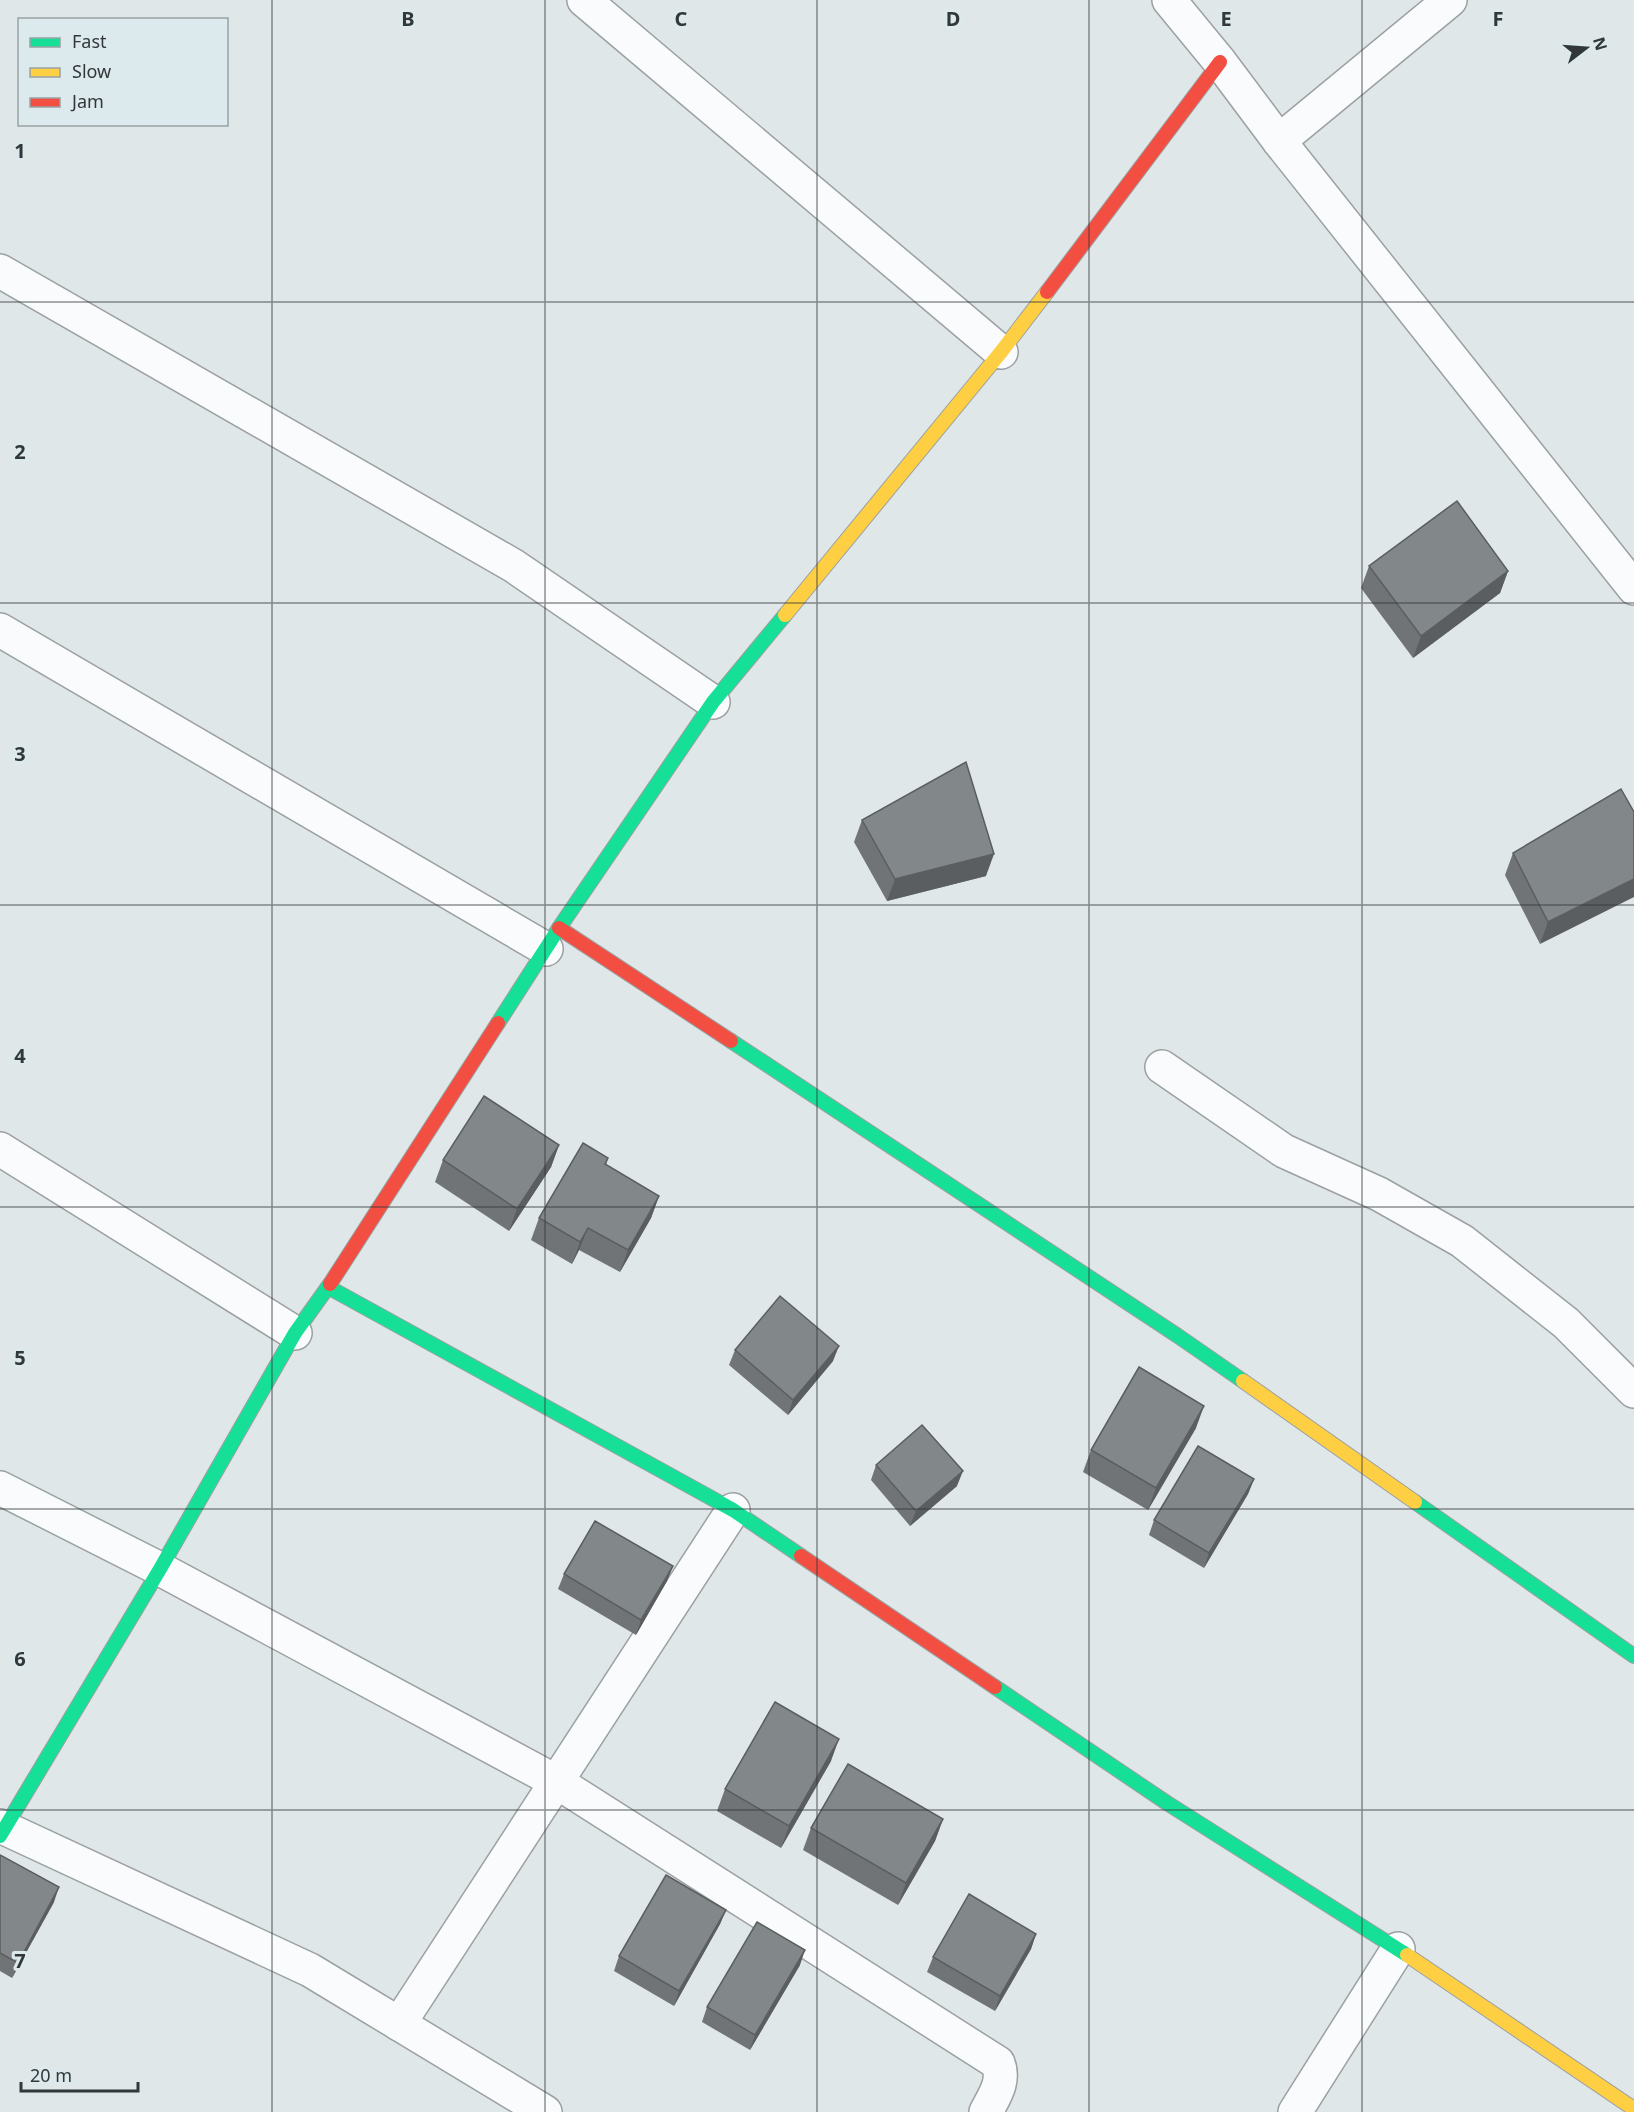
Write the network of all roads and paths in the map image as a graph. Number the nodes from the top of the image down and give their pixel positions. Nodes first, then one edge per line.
1 (584, 0) edge
2 (1169, 0) edge
3 (1450, 0) edge
4 (1220, 62) junction
5 (1279, 141) junction
6 (0, 271) edge
7 (1001, 352) junction
8 (1634, 588) edge
9 (0, 630) edge
10 (713, 702) junction
11 (553, 938) junction
12 (1162, 1067) dead end
13 (0, 1149) edge
14 (328, 1287) junction
15 (295, 1333) junction
16 (1634, 1391) edge
17 (0, 1488) edge
18 (733, 1510) junction
19 (160, 1569) junction
20 (1634, 1656) edge
21 (557, 1782) junction
22 (2, 1830) edge
23 (1398, 1949) junction
24 (399, 2024) junction
25 (1634, 2109) edge
26 (545, 2112) edge
27 (986, 2112) edge
28 (1295, 2112) edge

1 - 7 street
2 - 4 street
3 - 5 street
4 - 5 street
4 - 7 street
5 - 8 street
6 - 10 street
7 - 10 street
9 - 11 street
10 - 11 street
11 - 14 street
11 - 20 street
12 - 16 street
13 - 15 street
14 - 15 street
14 - 18 street
15 - 19 street
17 - 19 street
18 - 21 street
18 - 23 street
19 - 21 street
19 - 22 street
21 - 24 street
21 - 27 street
22 - 24 street
23 - 25 street
23 - 28 street
24 - 26 street

